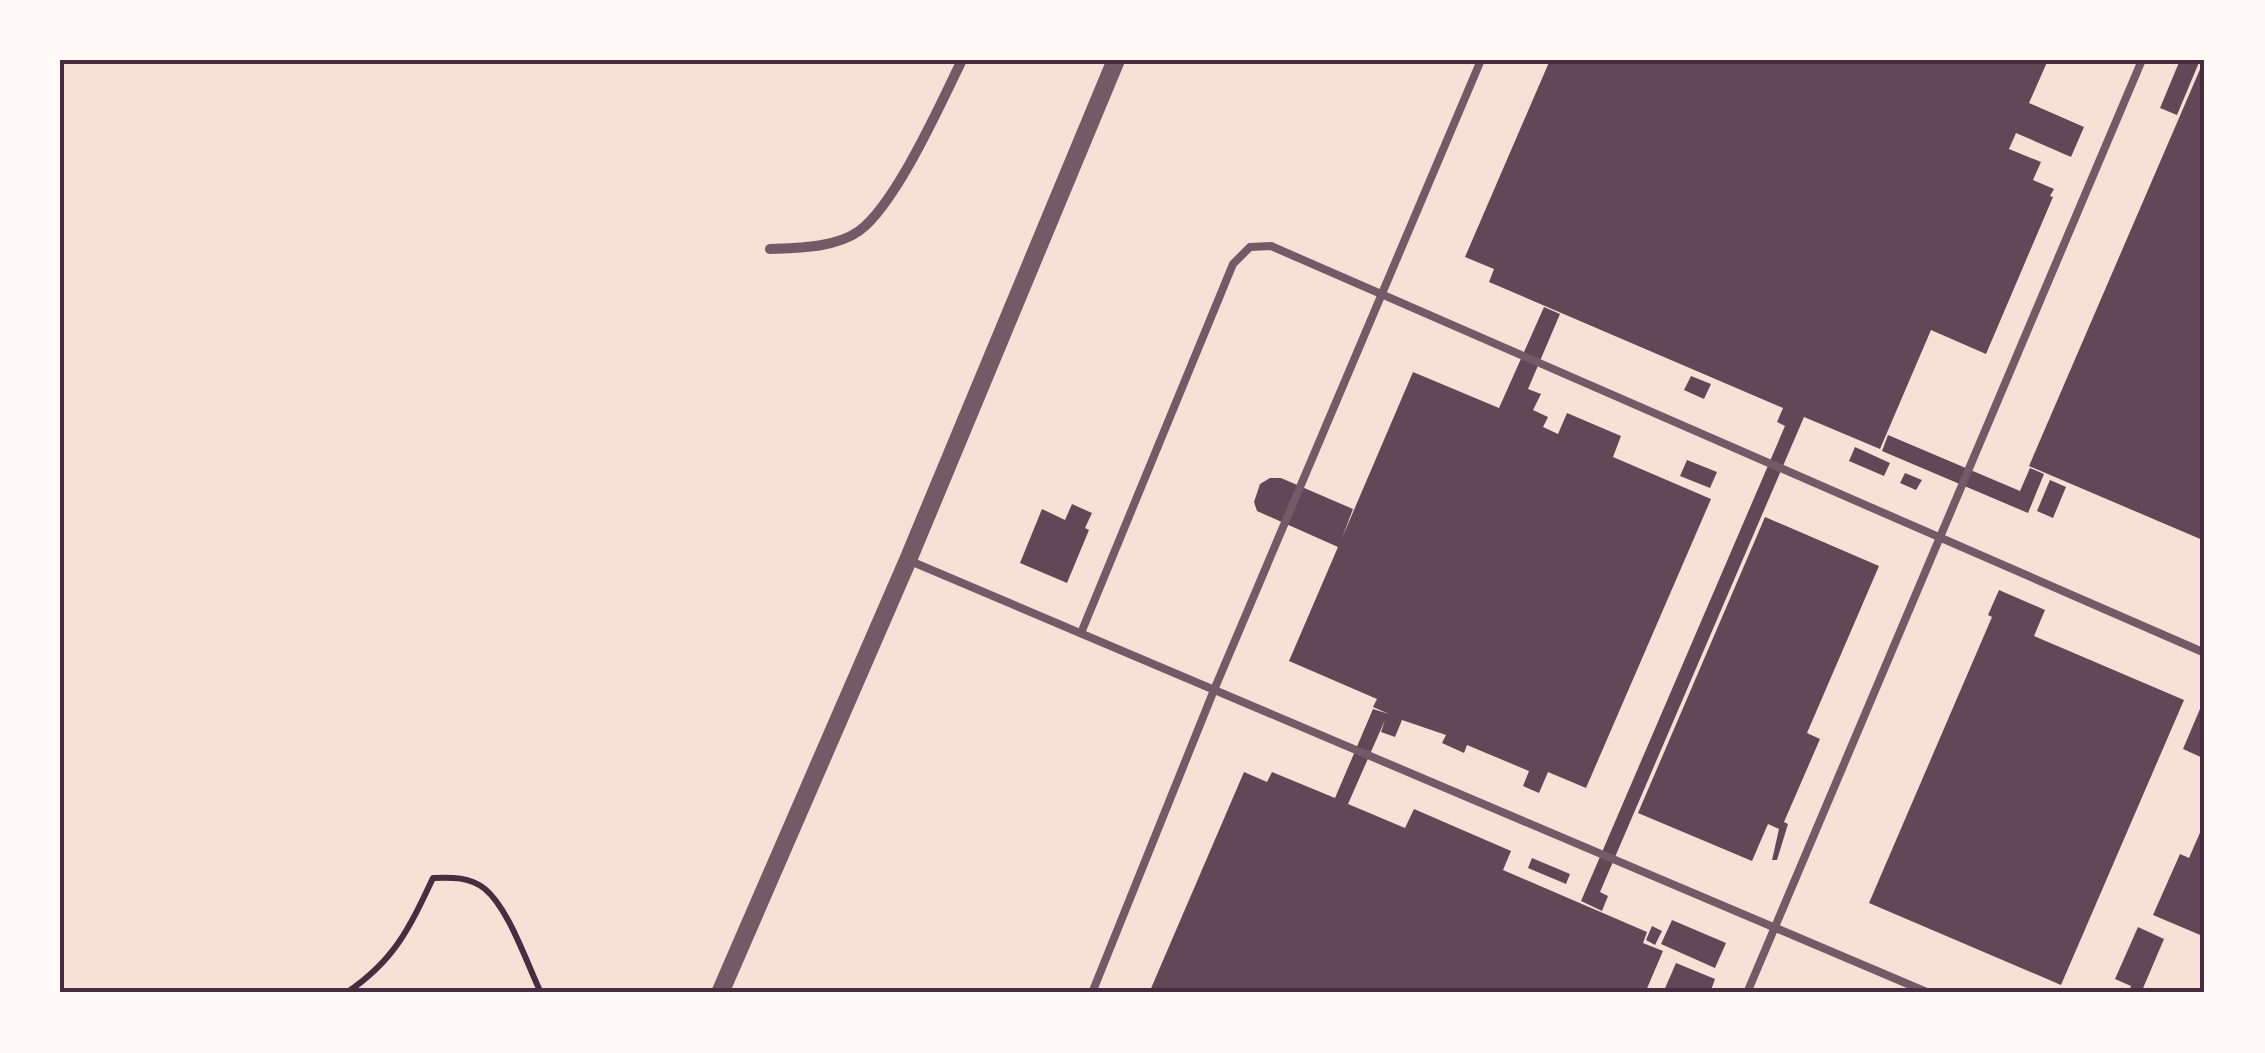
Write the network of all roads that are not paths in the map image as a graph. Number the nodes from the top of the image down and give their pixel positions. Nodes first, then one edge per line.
1 (962, 60) edge
2 (1116, 60) edge
3 (1481, 60) edge
4 (2142, 60) edge
5 (770, 250) dead end
6 (1382, 295) junction
7 (1939, 540) junction
8 (908, 560) junction
9 (1080, 633) junction
10 (2205, 653) edge
11 (1214, 690) junction
12 (1775, 928) junction
13 (720, 993) edge
14 (1092, 993) edge
15 (1747, 993) edge
16 (1929, 993) edge

1 - 5 street
2 - 8 street
3 - 6 lane
4 - 7 lane
6 - 7 lane
6 - 9 lane
6 - 11 lane
7 - 10 lane
7 - 12 lane
8 - 9 lane
8 - 13 street
9 - 11 lane
11 - 12 lane
11 - 14 lane
12 - 15 lane
12 - 16 lane

